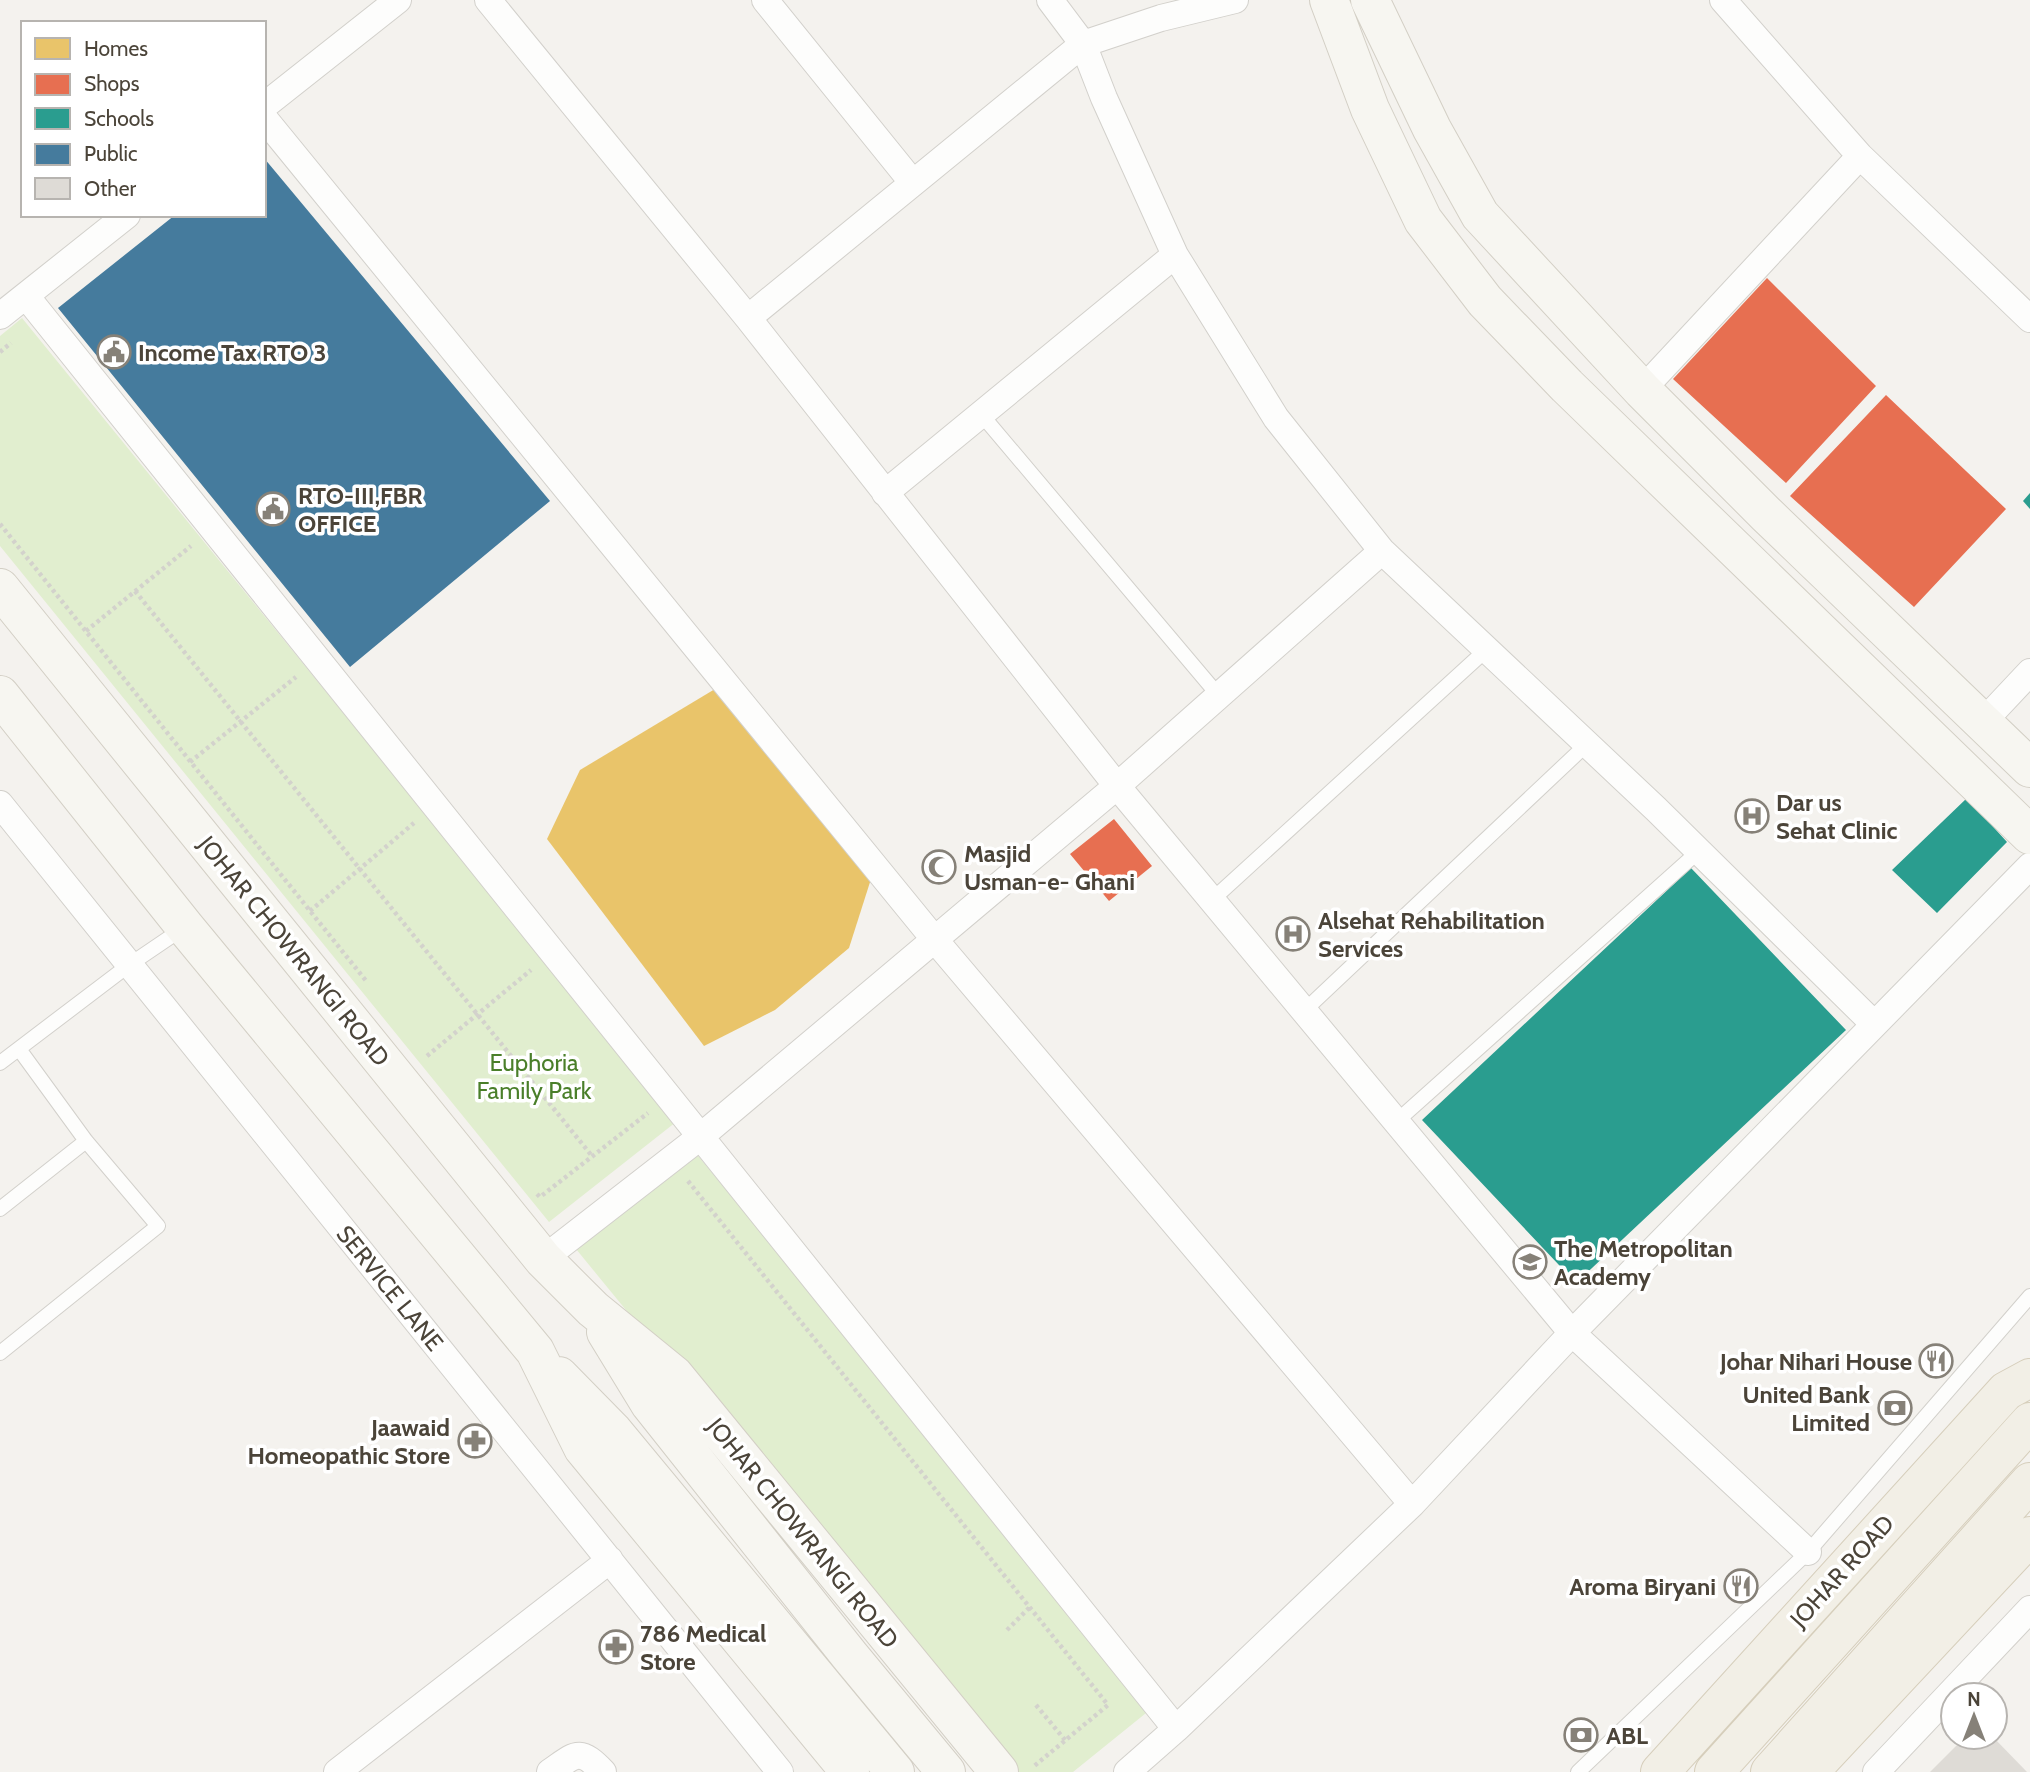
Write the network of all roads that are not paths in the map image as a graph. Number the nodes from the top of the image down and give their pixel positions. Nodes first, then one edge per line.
1 (398, 0) edge
2 (488, 0) edge
3 (765, 0) edge
4 (1050, 0) edge
5 (1070, 0) edge
6 (1235, 0) edge
7 (1329, 0) edge
8 (1370, 0) edge
9 (1723, 0) edge
10 (1083, 44) junction
11 (266, 104) edge
12 (266, 120) edge
13 (1860, 156) junction
14 (913, 183) junction
15 (125, 217) edge
16 (1175, 256) junction
17 (26, 296) junction
18 (0, 316) edge
19 (748, 318) junction
20 (2030, 319) edge
21 (1643, 390) junction
22 (981, 414) junction
23 (885, 492) junction
24 (1382, 551) junction
25 (0, 588) edge
26 (1486, 650) junction
27 (2030, 672) edge
28 (0, 695) edge
29 (1219, 696) junction
30 (1983, 722) junction
31 (1587, 744) junction
32 (2030, 768) edge
33 (1118, 786) junction
34 (0, 804) edge
35 (2030, 835) edge
36 (1699, 851) junction
37 (2030, 866) edge
38 (1212, 900) junction
39 (185, 927) junction
40 (935, 940) junction
41 (129, 965) junction
42 (1304, 1011) junction
43 (1874, 1024) junction
44 (19, 1049) junction
45 (0, 1063) edge
46 (1397, 1121) junction
47 (700, 1137) junction
48 (86, 1141) junction
49 (0, 1209) edge
50 (543, 1259) junction
51 (2030, 1296) edge
52 (593, 1309) junction
53 (1572, 1333) junction
54 (535, 1351) junction
55 (0, 1353) edge
56 (2030, 1378) edge
57 (2030, 1422) edge
58 (2030, 1482) edge
59 (1412, 1504) junction
60 (2030, 1536) edge
61 (1808, 1552) junction
62 (610, 1560) junction
63 (2030, 1609) edge
64 (1176, 1729) junction
65 (337, 1772) edge
66 (550, 1772) edge
67 (603, 1772) edge
68 (780, 1772) edge
69 (850, 1772) edge
70 (895, 1772) edge
71 (946, 1772) edge
72 (999, 1772) edge
73 (1128, 1772) edge
74 (1578, 1772) edge
75 (1660, 1772) edge
76 (1714, 1772) edge
77 (1770, 1772) edge
78 (1809, 1772) edge
79 (1876, 1772) edge

1 - 11 street
2 - 19 street
3 - 14 street
4 - 10 street
5 - 10 street
6 - 10 street
7 - 35 main road
8 - 21 main road
9 - 13 street
10 - 14 street
10 - 16 street
12 - 40 street
13 - 20 street
13 - 21 street
14 - 19 street
15 - 17 street
16 - 22 street
16 - 24 street
17 - 18 street
17 - 47 street
19 - 23 street
21 - 30 main road
22 - 23 street
22 - 29 lane
23 - 33 street
24 - 26 street
24 - 29 street
25 - 50 main road, JOHAR CHOWRANGI ROAD
26 - 31 street
26 - 38 lane
27 - 30 street
28 - 39 main road
29 - 33 street
30 - 32 main road
31 - 36 street
31 - 42 lane
33 - 38 street
33 - 40 street
34 - 41 street, SERVICE LANE
36 - 43 street
36 - 46 lane
37 - 43 street
38 - 42 street
39 - 41 lane
39 - 54 main road
40 - 47 street
40 - 59 street
41 - 44 lane
41 - 62 street, SERVICE LANE
42 - 46 street
43 - 53 street
44 - 45 lane
44 - 48 lane
46 - 53 street
47 - 50 street
47 - 64 street
48 - 49 lane
48 - 55 lane
50 - 52 main road, JOHAR CHOWRANGI ROAD
51 - 61 lane
52 - 71 main road, JOHAR CHOWRANGI ROAD
52 - 72 main road, JOHAR CHOWRANGI ROAD
53 - 59 street
53 - 61 street
54 - 69 main road
54 - 70 main road
56 - 75 main road, JOHAR ROAD
57 - 76 main road
58 - 77 main road
59 - 64 street
60 - 78 main road
61 - 74 lane
62 - 65 street
62 - 68 street, SERVICE LANE
63 - 79 street
64 - 73 street
66 - 67 street

